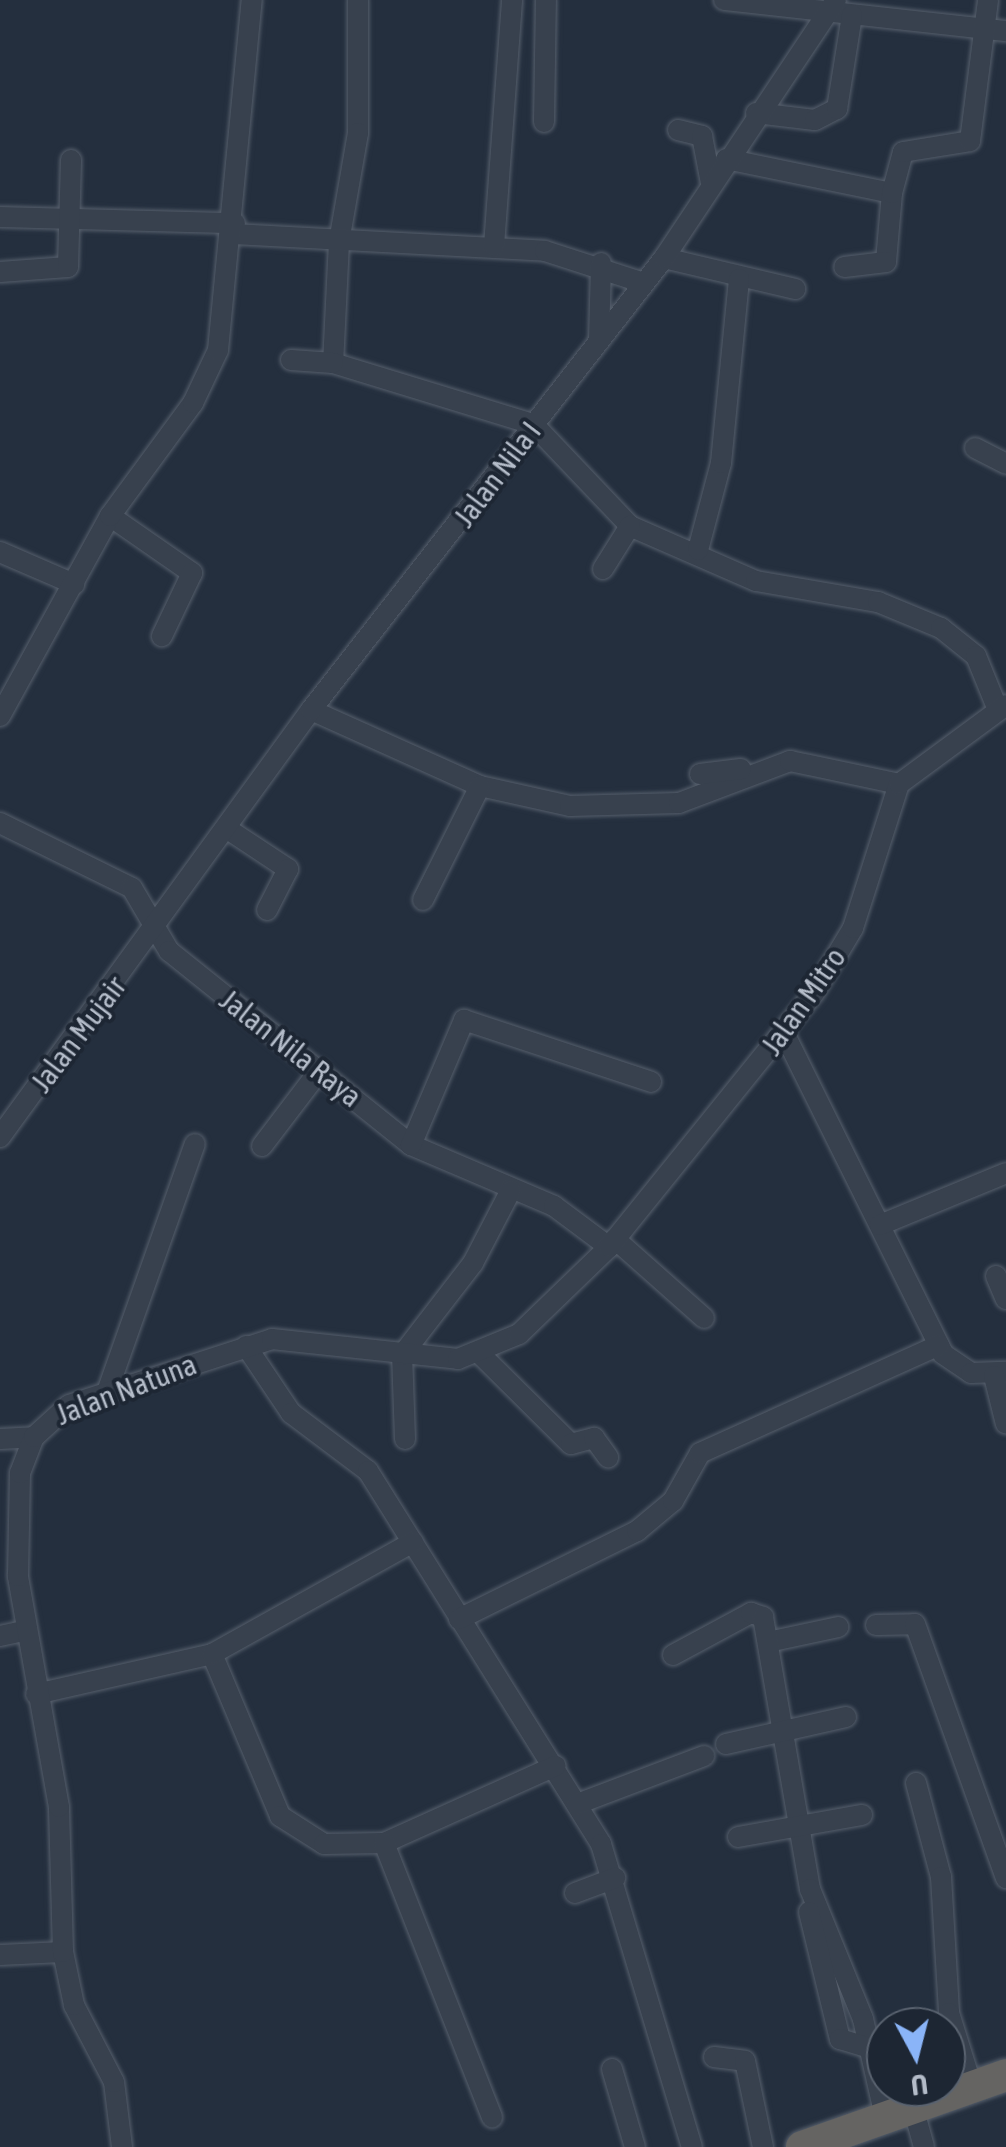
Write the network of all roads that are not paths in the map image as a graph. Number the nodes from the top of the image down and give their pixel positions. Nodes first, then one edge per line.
1 (252, 0) edge
2 (358, 0) edge
3 (512, 0) edge
4 (546, 0) edge
5 (724, 0) edge
6 (833, 3) edge
7 (852, 15) junction
8 (990, 21) edge
9 (756, 113) junction
10 (544, 122) dead end
11 (678, 130) dead end
12 (726, 159) junction
13 (71, 160) dead end
14 (711, 183) junction
15 (892, 193) junction
16 (75, 215) junction
17 (0, 217) edge
18 (235, 228) junction
19 (338, 242) junction
20 (494, 246) junction
21 (664, 258) junction
22 (601, 263) junction
23 (844, 267) dead end
24 (0, 272) edge
25 (739, 279) junction
26 (644, 284) junction
27 (796, 290) dead end
28 (599, 341) junction
29 (291, 360) dead end
30 (333, 363) junction
31 (533, 424) junction
32 (975, 448) dead end
33 (1006, 464) edge
34 (110, 516) junction
35 (630, 526) junction
36 (698, 550) junction
37 (0, 552) edge
38 (603, 569) dead end
39 (74, 584) junction
40 (162, 636) dead end
41 (1002, 708) edge
42 (311, 710) junction
43 (0, 716) edge
44 (763, 766) junction
45 (700, 774) dead end
46 (899, 784) junction
47 (486, 788) junction
48 (0, 823) edge
49 (229, 830) junction
50 (422, 900) dead end
51 (267, 910) dead end
52 (157, 931) junction
53 (784, 1031) junction
54 (320, 1070) junction
55 (651, 1082) dead end
56 (0, 1137) edge
57 (195, 1144) dead end
58 (411, 1145) junction
59 (262, 1146) dead end
60 (1006, 1172) edge
61 (512, 1190) junction
62 (880, 1225) junction
63 (612, 1243) junction
64 (996, 1276) dead end
65 (1006, 1299) edge
66 (704, 1318) dead end
67 (939, 1344) junction
68 (246, 1346) junction
69 (480, 1354) junction
70 (402, 1355) junction
71 (1000, 1374) edge
72 (106, 1392) junction
73 (1006, 1424) edge
74 (34, 1437) junction
75 (0, 1439) edge
76 (405, 1439) dead end
77 (608, 1457) dead end
78 (413, 1542) junction
79 (459, 1619) junction
80 (876, 1625) dead end
81 (838, 1627) dead end
82 (24, 1631) junction
83 (0, 1636) edge
84 (768, 1642) junction
85 (212, 1654) junction
86 (673, 1655) dead end
87 (36, 1694) junction
88 (846, 1718) dead end
89 (785, 1729) junction
90 (726, 1744) dead end
91 (704, 1756) dead end
92 (555, 1766) junction
93 (916, 1784) dead end
94 (576, 1804) junction
95 (862, 1815) dead end
96 (798, 1826) junction
97 (738, 1837) dead end
98 (384, 1843) junction
99 (615, 1878) junction
100 (1006, 1878) edge
101 (575, 1894) dead end
102 (63, 1952) junction
103 (0, 1955) edge
104 (714, 2056) dead end
105 (612, 2069) dead end
106 (1006, 2075) edge
107 (972, 2086) junction
108 (899, 2112) junction
109 (492, 2117) dead end
110 (122, 2147) edge
111 (635, 2147) edge
112 (692, 2147) edge
113 (763, 2147) edge
114 (802, 2147) edge
115 (924, 2147) edge

1 - 18 street
2 - 19 street
3 - 20 street
4 - 10 street
5 - 6 street
6 - 7 street
6 - 9 street, Jalan Nila I
7 - 8 street
7 - 9 street
8 - 15 street
9 - 12 street, Jalan Nila I
11 - 14 street
12 - 14 street, Jalan Nila I
12 - 15 street
13 - 16 street
14 - 21 street, Jalan Nila I
15 - 23 street
16 - 17 street
16 - 18 street
16 - 24 street
18 - 19 street
18 - 34 street
19 - 20 street
19 - 30 street
20 - 22 street
21 - 25 street
21 - 26 street, Jalan Nila I
22 - 26 street
22 - 28 street
25 - 27 street
25 - 36 street
26 - 28 street, Jalan Nila I
28 - 31 street, Jalan Nila I
29 - 30 street
30 - 31 street
31 - 35 street
31 - 42 street, Jalan Nila I
32 - 33 street
34 - 39 street
34 - 40 street
35 - 36 street
35 - 38 street
36 - 41 street
37 - 39 street
39 - 43 street
41 - 46 street
42 - 47 street
42 - 49 street, Jalan Nila I
44 - 45 street
44 - 46 street
44 - 47 street
46 - 53 street, Jalan Mitro
47 - 50 street
48 - 52 street, Jalan Nila Raya
49 - 51 street
49 - 52 street, Jalan Nila I
52 - 54 street, Jalan Nila Raya
52 - 56 street, Jalan Mujair
53 - 62 street
53 - 63 street, Jalan Mitro
54 - 58 street, Jalan Nila Raya
54 - 59 street
55 - 58 street
57 - 72 street
58 - 61 street, Jalan Nila Raya
60 - 62 street
61 - 63 street, Jalan Nila Raya
61 - 70 street
62 - 67 street
63 - 66 street, Jalan Nila Raya
63 - 69 street
64 - 65 street
67 - 71 street
67 - 79 street
68 - 70 street, Jalan Natuna
68 - 72 street, Jalan Natuna
68 - 78 street
69 - 70 street, Jalan Natuna
69 - 77 street
70 - 76 street
71 - 73 street
72 - 74 street, Jalan Natuna
74 - 75 street
74 - 82 street, Jalan Natuna
78 - 79 street
78 - 85 street
79 - 92 street
80 - 100 street
81 - 84 street
82 - 83 street
82 - 87 street, Jalan Natuna
84 - 86 street
84 - 89 street
85 - 87 street
85 - 98 street
87 - 102 street, Jalan Natuna
88 - 89 street
89 - 90 street
89 - 96 street
91 - 94 street
92 - 94 street
92 - 98 street
93 - 107 street
94 - 99 street
95 - 96 street
96 - 97 street
96 - 108 street
98 - 109 street
99 - 101 street
99 - 112 street
102 - 103 street
102 - 110 street, Jalan Natuna
104 - 113 street
105 - 111 street
106 - 107 highway
107 - 108 highway
108 - 114 highway
108 - 115 street

